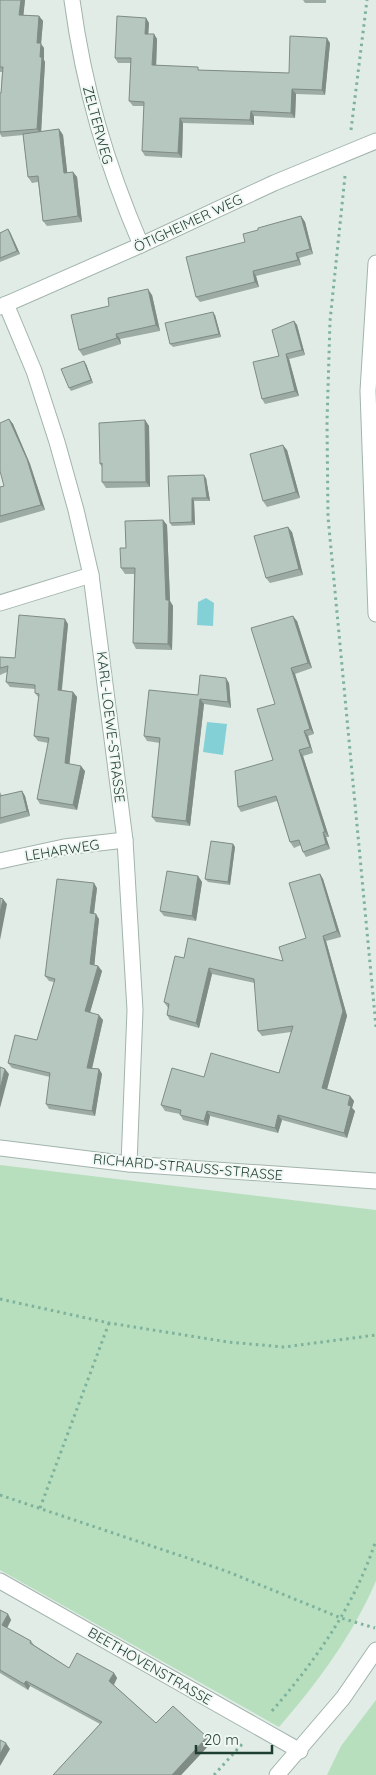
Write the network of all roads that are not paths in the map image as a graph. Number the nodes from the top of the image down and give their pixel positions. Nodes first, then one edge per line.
1 (72, 0) edge
2 (376, 142) edge
3 (141, 245) junction
4 (376, 263) edge
5 (3, 306) edge
6 (91, 575) junction
7 (0, 604) edge
8 (376, 614) edge
9 (125, 840) junction
10 (0, 861) edge
11 (0, 1148) edge
12 (129, 1164) junction
13 (376, 1181) edge
14 (0, 1581) edge
15 (376, 1650) edge
16 (300, 1751) junction
17 (277, 1775) edge

1 - 3 street, ZELTERWEG
2 - 3 street, ÖTIGHEIMER WEG
3 - 5 street, ÖTIGHEIMER WEG
4 - 8 street
5 - 6 street, KARL-LOEWE-STRASSE
6 - 7 street
6 - 9 street, KARL-LOEWE-STRASSE
9 - 10 street, LEHARWEG
9 - 12 street, KARL-LOEWE-STRASSE
11 - 12 street, RICHARD-STRAUSS-STRASSE
12 - 13 street, RICHARD-STRAUSS-STRASSE
14 - 16 street, BEETHOVENSTRASSE
15 - 16 street
16 - 17 street

